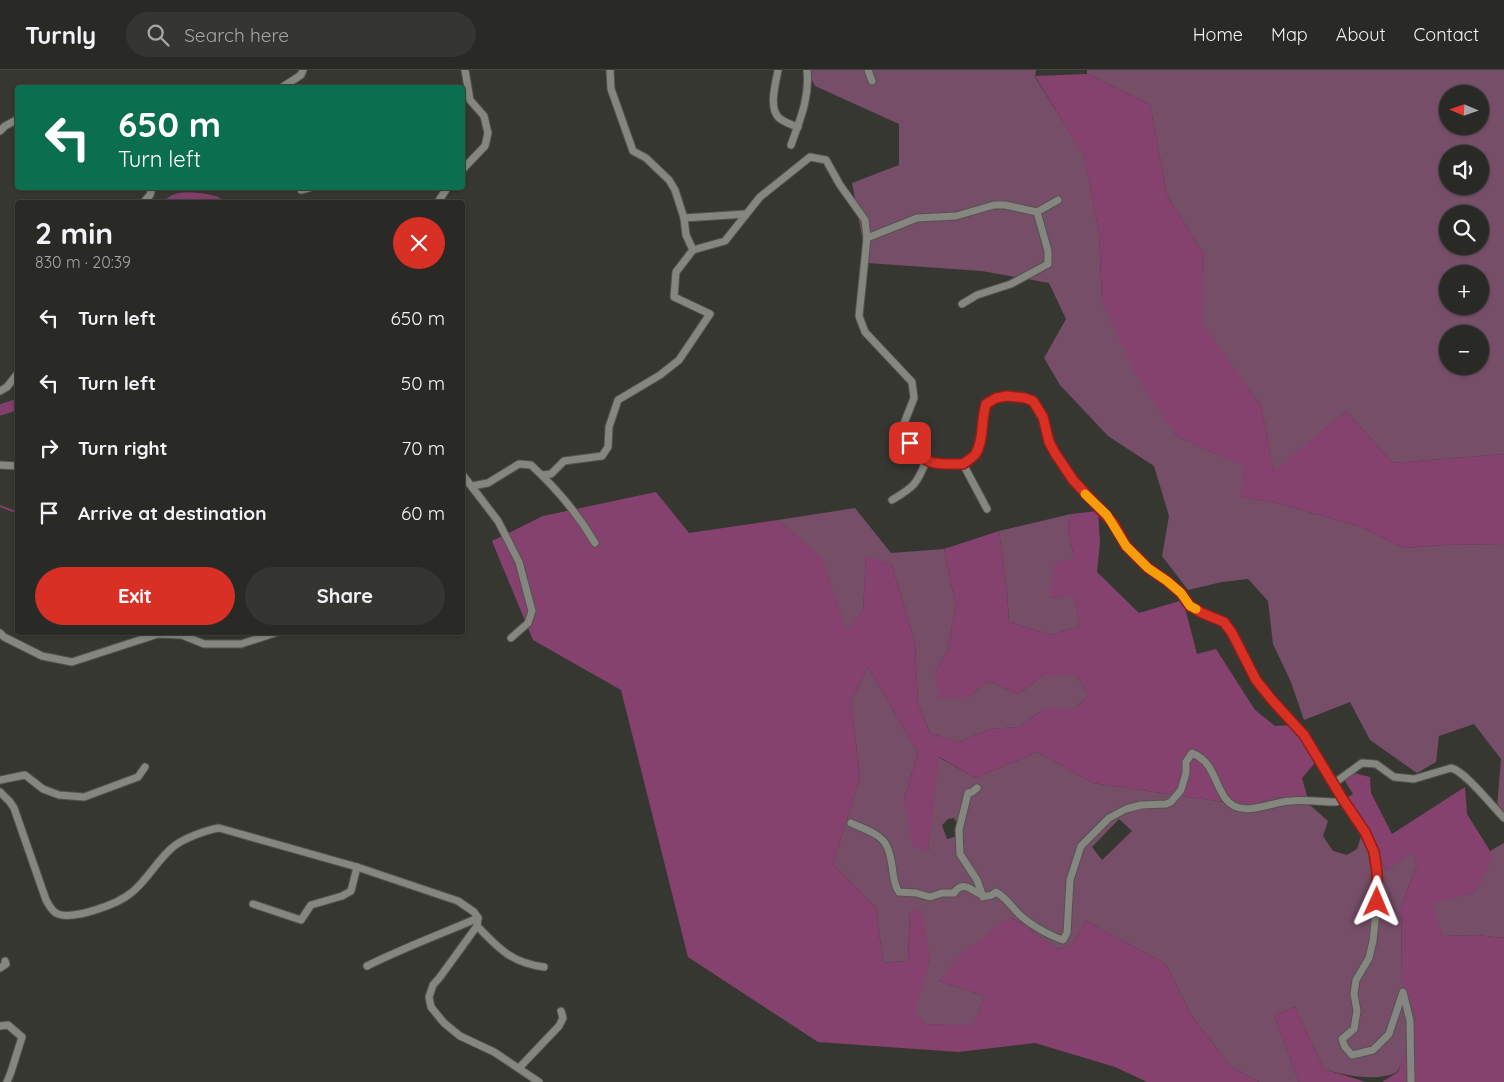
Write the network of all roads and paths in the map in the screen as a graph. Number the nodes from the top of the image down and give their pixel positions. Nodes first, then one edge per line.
1 (304, 70) edge
2 (465, 70) edge
3 (610, 70) edge
4 (778, 70) edge
5 (806, 70) edge
6 (868, 70) edge
7 (872, 81) dead end
8 (287, 85) edge
9 (15, 121) edge
10 (798, 127) junction
11 (0, 131) edge
12 (791, 146) dead end
13 (465, 167) edge
14 (1058, 200) dead end
15 (1037, 212) junction
16 (746, 214) junction
17 (684, 218) junction
18 (866, 238) junction
19 (693, 250) junction
20 (962, 304) dead end
21 (15, 377) edge
22 (0, 391) edge
23 (926, 461) junction
24 (963, 464) junction
25 (0, 465) edge
26 (15, 466) edge
27 (542, 475) junction
28 (465, 478) edge
29 (472, 486) junction
30 (892, 500) dead end
31 (987, 509) dead end
32 (595, 543) dead end
33 (0, 633) edge
34 (155, 635) edge
35 (182, 635) edge
36 (265, 635) edge
37 (510, 638) dead end
38 (145, 767) dead end
39 (0, 780) edge
40 (1333, 784) junction
41 (977, 788) dead end
42 (0, 790) edge
43 (1342, 798) junction
44 (1504, 818) edge
45 (851, 823) dead end
46 (357, 867) junction
47 (984, 897) junction
48 (253, 904) dead end
49 (478, 918) junction
50 (477, 926) junction
51 (5, 961) dead end
52 (367, 966) dead end
53 (544, 967) dead end
54 (0, 968) edge
55 (561, 1010) dead end
56 (0, 1026) edge
57 (519, 1068) junction
58 (7, 1082) edge
59 (539, 1082) edge
60 (1411, 1082) edge

1 - 8 street
2 - 13 street
3 - 17 street
4 - 10 street
5 - 10 street
6 - 7 street
9 - 11 street
10 - 12 street
14 - 15 street
15 - 18 street
15 - 20 street
16 - 17 street
16 - 18 street
16 - 19 street
17 - 19 street
18 - 23 street
19 - 27 street
21 - 22 street
23 - 24 street
23 - 30 street
24 - 31 street
24 - 40 street
25 - 26 street
27 - 29 street
27 - 32 street
28 - 29 street
29 - 37 street
33 - 34 street
35 - 36 street
38 - 39 street
40 - 43 street
40 - 44 street
41 - 47 street
42 - 46 street
43 - 47 street
43 - 60 street
45 - 47 street
46 - 48 street
46 - 49 street
49 - 50 street
49 - 52 street
50 - 53 street
50 - 57 street
51 - 54 street
55 - 57 street
56 - 58 street
57 - 59 street

